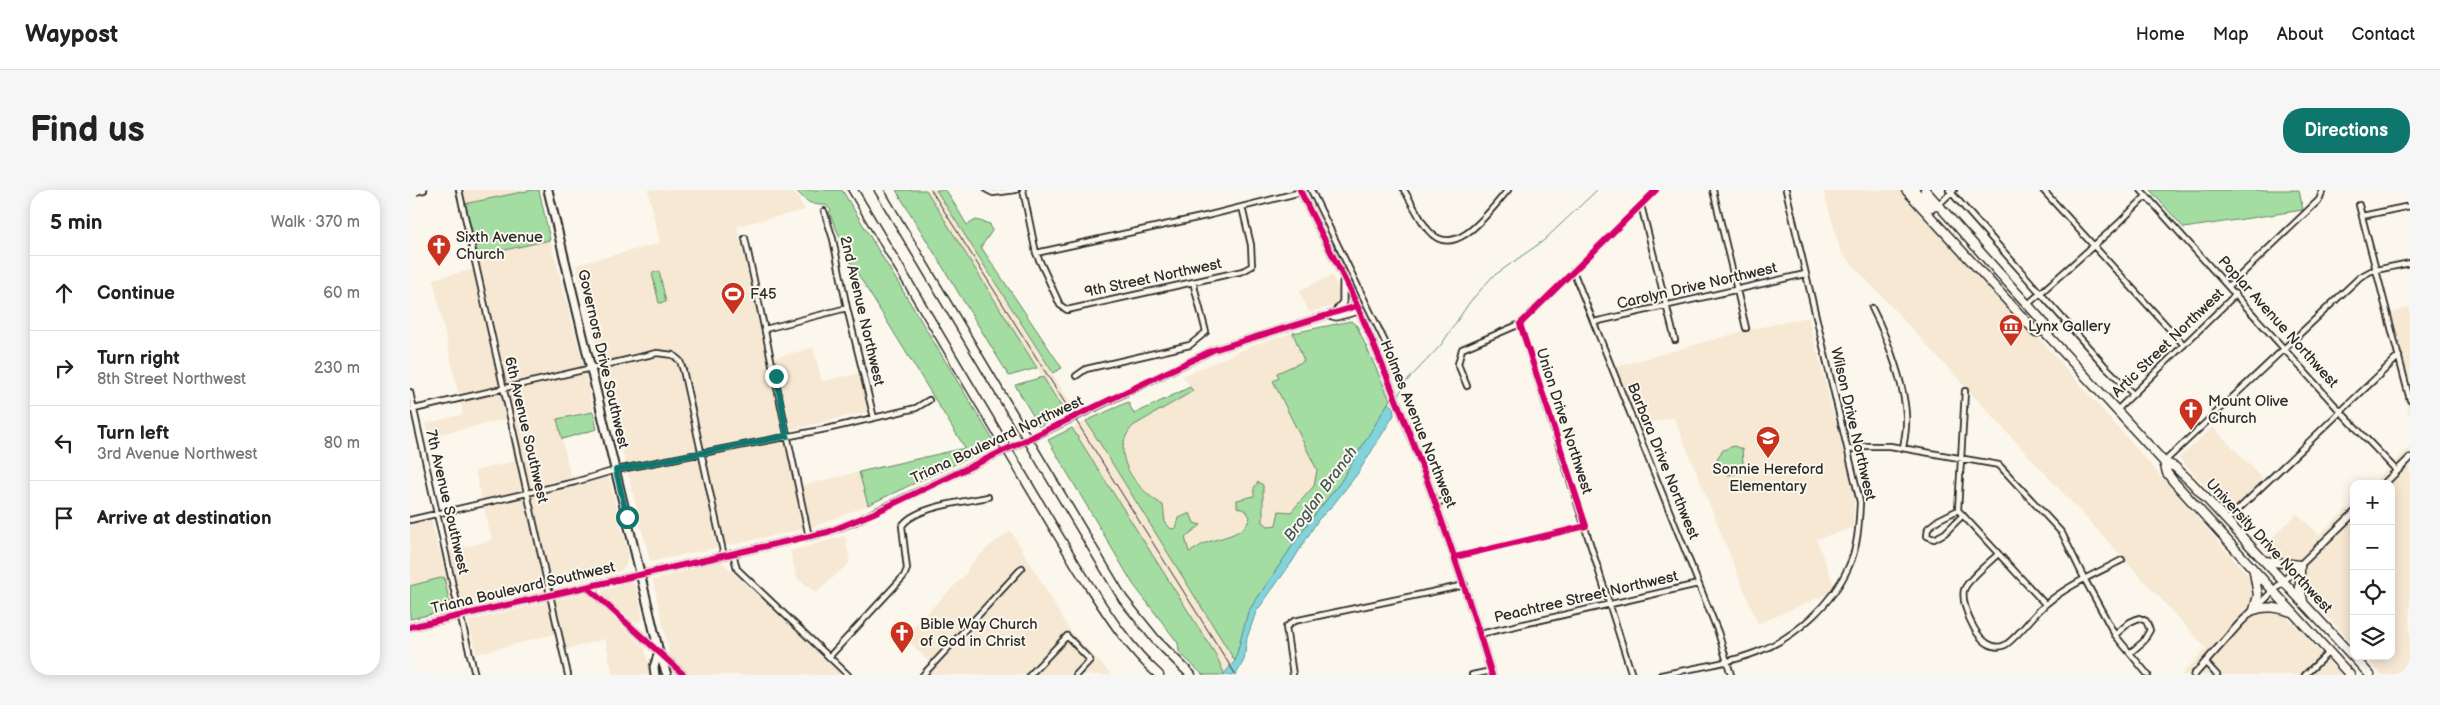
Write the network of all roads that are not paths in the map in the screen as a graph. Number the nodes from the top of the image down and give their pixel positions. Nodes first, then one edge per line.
1 (424, 190) edge
2 (459, 190) edge
3 (548, 190) edge
4 (878, 190) edge
5 (987, 190) edge
6 (1016, 190) edge
7 (1022, 190) edge
8 (1311, 190) edge
9 (1404, 190) edge
10 (1508, 190) edge
11 (1656, 190) edge
12 (1713, 190) edge
13 (1786, 190) edge
14 (1906, 190) edge
15 (1914, 190) edge
16 (1925, 190) edge
17 (2043, 190) edge
18 (2141, 190) edge
19 (2323, 190) edge
20 (1300, 191) edge
21 (1951, 191) edge
22 (855, 192) edge
23 (410, 193) edge
24 (2146, 196) junction
25 (1641, 204) junction
26 (2359, 205) dead end
27 (1937, 206) junction
28 (2410, 206) edge
29 (1242, 207) junction
30 (824, 210) dead end
31 (2362, 216) junction
32 (745, 238) dead end
33 (2094, 246) junction
34 (1036, 253) junction
35 (1967, 257) junction
36 (2410, 263) edge
37 (2376, 270) junction
38 (1573, 271) junction
39 (1805, 274) junction
40 (1343, 280) junction
41 (2004, 280) junction
42 (1193, 282) junction
43 (2229, 286) junction
44 (1737, 289) junction
45 (2040, 292) junction
46 (2236, 294) junction
47 (2027, 305) junction
48 (1666, 306) junction
49 (847, 308) junction
50 (1872, 308) dead end
51 (1358, 309) junction
52 (1335, 311) junction
53 (1328, 315) junction
54 (1594, 322) junction
55 (1520, 324) junction
56 (764, 328) junction
57 (1746, 328) dead end
58 (2044, 331) junction
59 (1675, 340) dead end
60 (2184, 345) junction
61 (1387, 346) dead end
62 (2285, 348) junction
63 (2398, 356) junction
64 (592, 368) junction
65 (1076, 376) dead end
66 (1467, 386) dead end
67 (503, 388) junction
68 (1965, 391) dead end
69 (410, 392) edge
70 (2133, 394) junction
71 (928, 400) dead end
72 (2410, 400) edge
73 (412, 410) edge
74 (2116, 410) junction
75 (2340, 411) junction
76 (874, 418) junction
77 (787, 436) junction
78 (1903, 448) junction
79 (1849, 450) junction
80 (701, 453) junction
81 (1960, 458) junction
82 (2410, 458) edge
83 (2164, 462) junction
84 (616, 470) junction
85 (2397, 471) junction
86 (2388, 480) edge
87 (527, 493) junction
88 (988, 497) dead end
89 (1448, 499) dead end
90 (1437, 503) junction
91 (1958, 510) junction
92 (438, 513) junction
93 (1963, 515) junction
94 (2350, 517) edge
95 (410, 520) edge
96 (2227, 520) junction
97 (1586, 526) junction
98 (808, 536) junction
99 (733, 554) junction
100 (1998, 554) junction
101 (724, 556) junction
102 (1455, 557) junction
103 (2122, 560) dead end
104 (2266, 561) junction
105 (2300, 564) junction
106 (1022, 568) dead end
107 (2254, 572) junction
108 (641, 574) junction
109 (2085, 580) junction
110 (2284, 581) junction
111 (1698, 584) junction
112 (1465, 585) junction
113 (587, 588) junction
114 (2272, 592) junction
115 (550, 596) junction
116 (2304, 603) junction
117 (1610, 604) junction
118 (2045, 604) junction
119 (2254, 610) junction
120 (2292, 612) junction
121 (461, 616) junction
122 (410, 627) edge
123 (1480, 634) junction
124 (2115, 635) junction
125 (660, 652) junction
126 (2329, 652) junction
127 (2130, 653) junction
128 (829, 657) junction
129 (1727, 661) junction
130 (2205, 662) junction
131 (1492, 673) edge
132 (1157, 674) edge
133 (475, 675) edge
134 (568, 675) edge
135 (655, 675) edge
136 (667, 675) edge
137 (684, 675) edge
138 (848, 675) edge
139 (923, 675) edge
140 (1030, 675) edge
141 (1076, 675) edge
142 (1191, 675) edge
143 (1293, 675) edge
144 (1472, 675) edge
145 (1632, 675) edge
146 (1661, 675) edge
147 (1732, 675) edge
148 (2148, 675) edge
149 (2194, 675) edge
150 (2217, 675) edge
151 (2305, 675) edge
152 (2350, 675) edge
153 (2370, 675) edge

1 - 23 street
2 - 67 street, 6th Avenue Southwest
3 - 64 main road, Governors Drive Southwest
4 - 142 highway
5 - 6 street
7 - 34 street
8 - 61 street
9 - 10 street
11 - 25 street
12 - 44 street
13 - 39 street, Wilson Drive Northwest
14 - 35 highway, University Drive Northwest
15 - 27 highway
16 - 27 highway, University Drive Northwest
17 - 33 street
18 - 24 street, Poplar Avenue Northwest
19 - 43 street
20 - 29 street
20 - 40 street, Holmes Avenue Northwest
21 - 27 street
21 - 45 street
22 - 132 highway
24 - 33 street
24 - 43 street, Poplar Avenue Northwest
25 - 38 street
25 - 48 street
26 - 31 street
27 - 41 highway, University Drive Northwest
28 - 31 street
29 - 34 street
29 - 42 street, 9th Street Northwest
30 - 49 street, 2nd Avenue Northwest
31 - 37 street
32 - 56 street
33 - 45 street
33 - 60 street
34 - 42 street, 9th Street Northwest
35 - 41 highway
35 - 58 highway, University Drive Northwest
36 - 37 street
37 - 62 street
37 - 63 street
38 - 54 street, Barbara Drive Northwest
38 - 55 street
39 - 44 street, Carolyn Drive Northwest
39 - 79 street, Wilson Drive Northwest
40 - 51 street, Holmes Avenue Northwest
40 - 52 street
41 - 47 highway, University Drive Northwest
42 - 65 street
43 - 46 street, Poplar Avenue Northwest
44 - 48 street, Carolyn Drive Northwest
44 - 57 street
45 - 47 street
45 - 70 street
46 - 60 street, Artic Street Northwest
46 - 62 street, Poplar Avenue Northwest
47 - 58 highway, University Drive Northwest
48 - 54 street, Carolyn Drive Northwest
48 - 59 street
49 - 56 street
49 - 76 street, 2nd Avenue Northwest
50 - 78 street
51 - 52 street, Triana Boulevard Northwest
51 - 53 street
51 - 90 street, Holmes Avenue Northwest
52 - 53 street, Triana Boulevard Northwest
53 - 98 street, Triana Boulevard Northwest, bridge
54 - 111 street, Barbara Drive Northwest
55 - 66 street
55 - 97 street, Union Drive Northwest
56 - 77 street
58 - 74 highway, University Drive Northwest
60 - 70 street, Artic Street Northwest
62 - 75 street, Poplar Avenue Northwest
62 - 83 street
63 - 72 street
63 - 75 street
64 - 67 street
64 - 80 street
64 - 84 main road, Governors Drive Southwest
67 - 73 street
67 - 87 street, 6th Avenue Southwest
68 - 81 street
69 - 73 street, 7th Avenue Southwest
70 - 74 street, Artic Street Northwest
71 - 76 street
73 - 92 street, 7th Avenue Southwest
74 - 83 highway, University Drive Northwest
75 - 85 street, Poplar Avenue Northwest
75 - 96 street
76 - 77 street
77 - 80 street
77 - 98 street
78 - 79 street
78 - 81 street
79 - 129 street, Wilson Drive Northwest
80 - 84 street
80 - 101 street
81 - 91 street
81 - 109 street
82 - 85 street
83 - 96 highway, University Drive Northwest
83 - 107 highway, University Drive Northwest
84 - 87 street
84 - 108 main road, Governors Drive Southwest
85 - 86 street
87 - 92 street
87 - 115 street, 6th Avenue Southwest
88 - 128 street
89 - 90 street
90 - 102 street, Holmes Avenue Northwest
91 - 93 street
91 - 93 street
92 - 95 street
92 - 121 street, 7th Avenue Southwest
93 - 100 street
94 - 105 street
96 - 104 highway, University Drive Northwest
97 - 102 street
97 - 117 street, Union Drive Northwest
98 - 99 street, Triana Boulevard Northwest
99 - 101 street, Triana Boulevard Northwest
99 - 128 street
100 - 118 street
100 - 118 street
101 - 108 street, Triana Boulevard Northwest
102 - 112 street, Holmes Avenue Northwest
103 - 109 street
104 - 105 highway
104 - 110 highway, University Drive Northwest
105 - 110 street
105 - 116 highway
106 - 139 street
107 - 114 highway, University Drive Northwest
107 - 119 highway
108 - 113 street, Triana Boulevard Southwest
108 - 125 main road, Governors Drive Southwest
109 - 118 street
109 - 124 street
110 - 114 street
110 - 116 highway, University Drive Northwest
111 - 117 street, Peachtree Street Northwest
111 - 129 street, Barbara Drive Northwest
112 - 123 street, Holmes Avenue Northwest
112 - 143 street
113 - 115 street, Triana Boulevard Southwest
113 - 125 street
114 - 119 street
114 - 120 highway, University Drive Northwest
115 - 121 street, Triana Boulevard Southwest
115 - 134 street, 6th Avenue Southwest
116 - 153 highway, University Drive Northwest
117 - 123 street, Peachtree Street Northwest
117 - 145 street, Union Drive Northwest
119 - 120 highway
119 - 130 street
120 - 126 highway, University Drive Northwest
121 - 122 street, Triana Boulevard Southwest
121 - 133 street, 7th Avenue Southwest
123 - 131 street, Holmes Avenue Northwest
124 - 127 street
124 - 127 street
125 - 135 main road, Governors Drive Southwest
125 - 136 main road, Governors Drive Southwest
125 - 137 street
126 - 151 street
126 - 152 highway, University Drive Northwest
127 - 148 street
128 - 138 street
129 - 146 street, Wilson Drive Northwest
129 - 147 street, Barbara Drive Northwest
130 - 149 street
130 - 150 street
131 - 144 street
140 - 141 street

